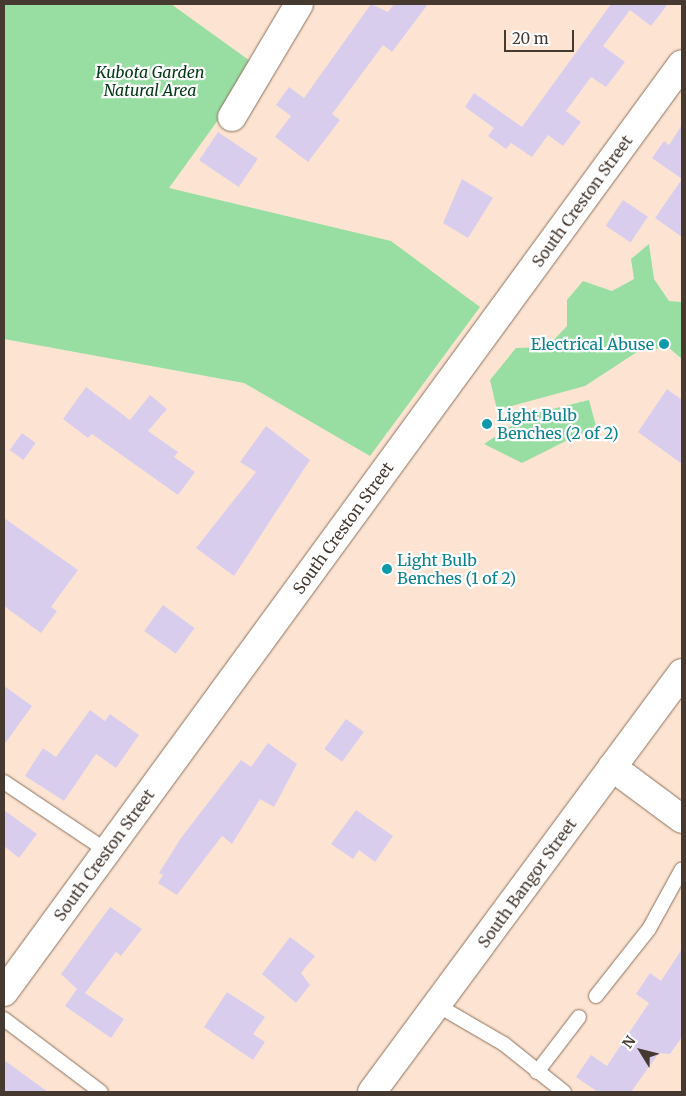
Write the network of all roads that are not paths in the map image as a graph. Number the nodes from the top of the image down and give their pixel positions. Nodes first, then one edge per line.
1 (299, 4) edge
2 (682, 64) edge
3 (232, 117) dead end
4 (682, 673) edge
5 (612, 767) junction
6 (4, 782) edge
7 (682, 819) edge
8 (108, 851) junction
9 (682, 869) edge
10 (4, 992) edge
11 (596, 996) dead end
12 (437, 1005) junction
13 (580, 1017) dead end
14 (4, 1019) edge
15 (537, 1072) junction
16 (101, 1092) edge
17 (372, 1092) edge
18 (564, 1092) edge

1 - 3 street
2 - 8 street, South Creston Street
4 - 5 street, South Bangor Street
5 - 7 street
5 - 12 street, South Bangor Street
6 - 8 lane
8 - 10 street, South Creston Street
9 - 11 lane
12 - 15 lane
12 - 17 street, South Bangor Street
13 - 15 lane
14 - 16 lane
15 - 18 lane

